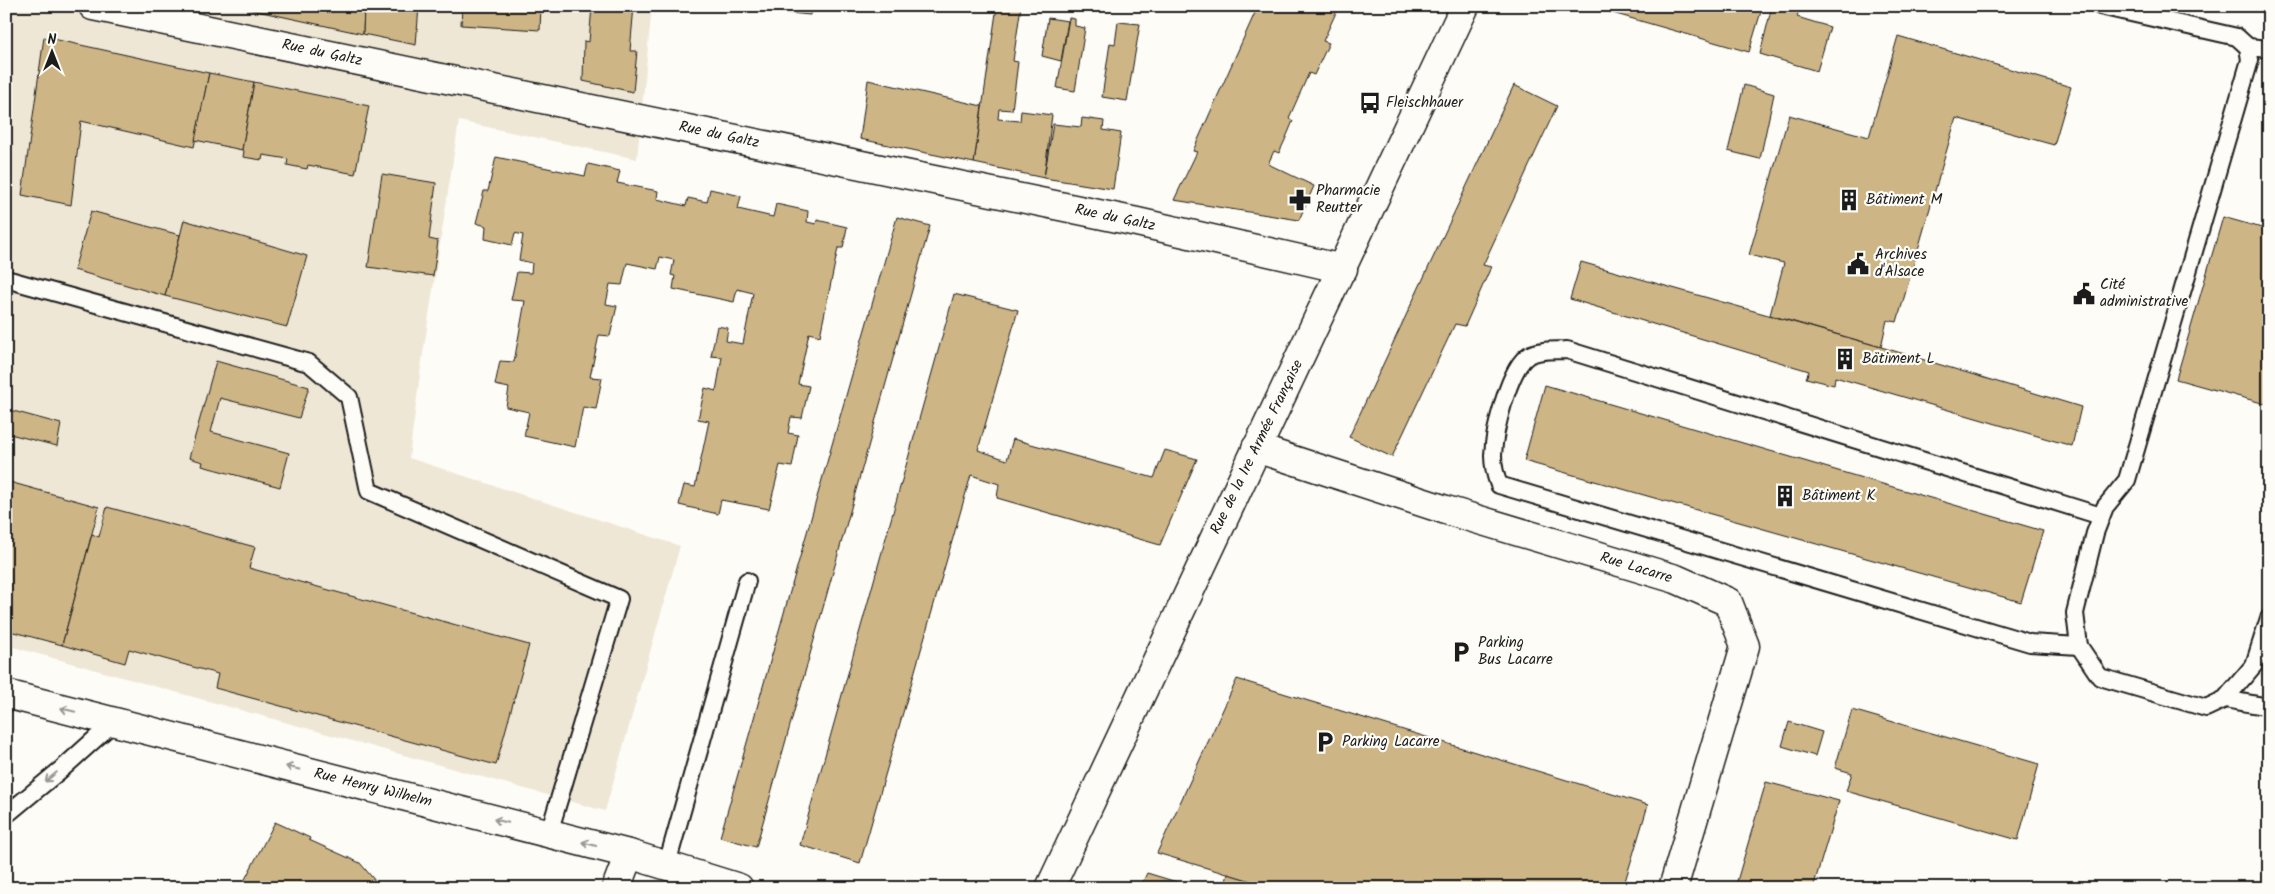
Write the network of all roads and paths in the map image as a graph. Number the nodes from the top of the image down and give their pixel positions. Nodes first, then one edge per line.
1 (94, 6) edge
2 (1465, 6) edge
3 (2100, 6) edge
4 (2248, 46) junction
5 (2269, 49) edge
6 (1343, 268) junction
7 (6, 279) edge
8 (1256, 448) junction
9 (2102, 516) junction
10 (747, 581) dead end
11 (2269, 618) edge
12 (2079, 646) junction
13 (6, 694) edge
14 (2225, 699) junction
15 (2269, 707) edge
16 (114, 722) junction
17 (6, 815) edge
18 (549, 833) junction
19 (629, 854) junction
20 (667, 864) junction
21 (616, 888) edge
22 (739, 888) edge
23 (1050, 888) edge
24 (1673, 888) edge

1 - 6 street, Rue du Galtz
2 - 6 street, Rue de la 1re Armée Française
3 - 4 lane
4 - 5 lane
4 - 9 lane
6 - 8 street, Rue de la 1re Armée Française
7 - 18 lane
8 - 23 street, Rue de la 1re Armée Française
8 - 24 street, Rue Lacarre
9 - 12 lane
9 - 12 lane
10 - 20 lane
11 - 14 lane
12 - 14 lane
16 -> 13 street, Rue Henry Wilhelm
14 - 15 lane
16 -> 17 lane
18 -> 16 street, Rue Henry Wilhelm
19 -> 18 street, Rue Henry Wilhelm
19 - 20 street, Rue Henry Wilhelm
19 - 21 street
20 - 22 street, Rue Henry Wilhelm

